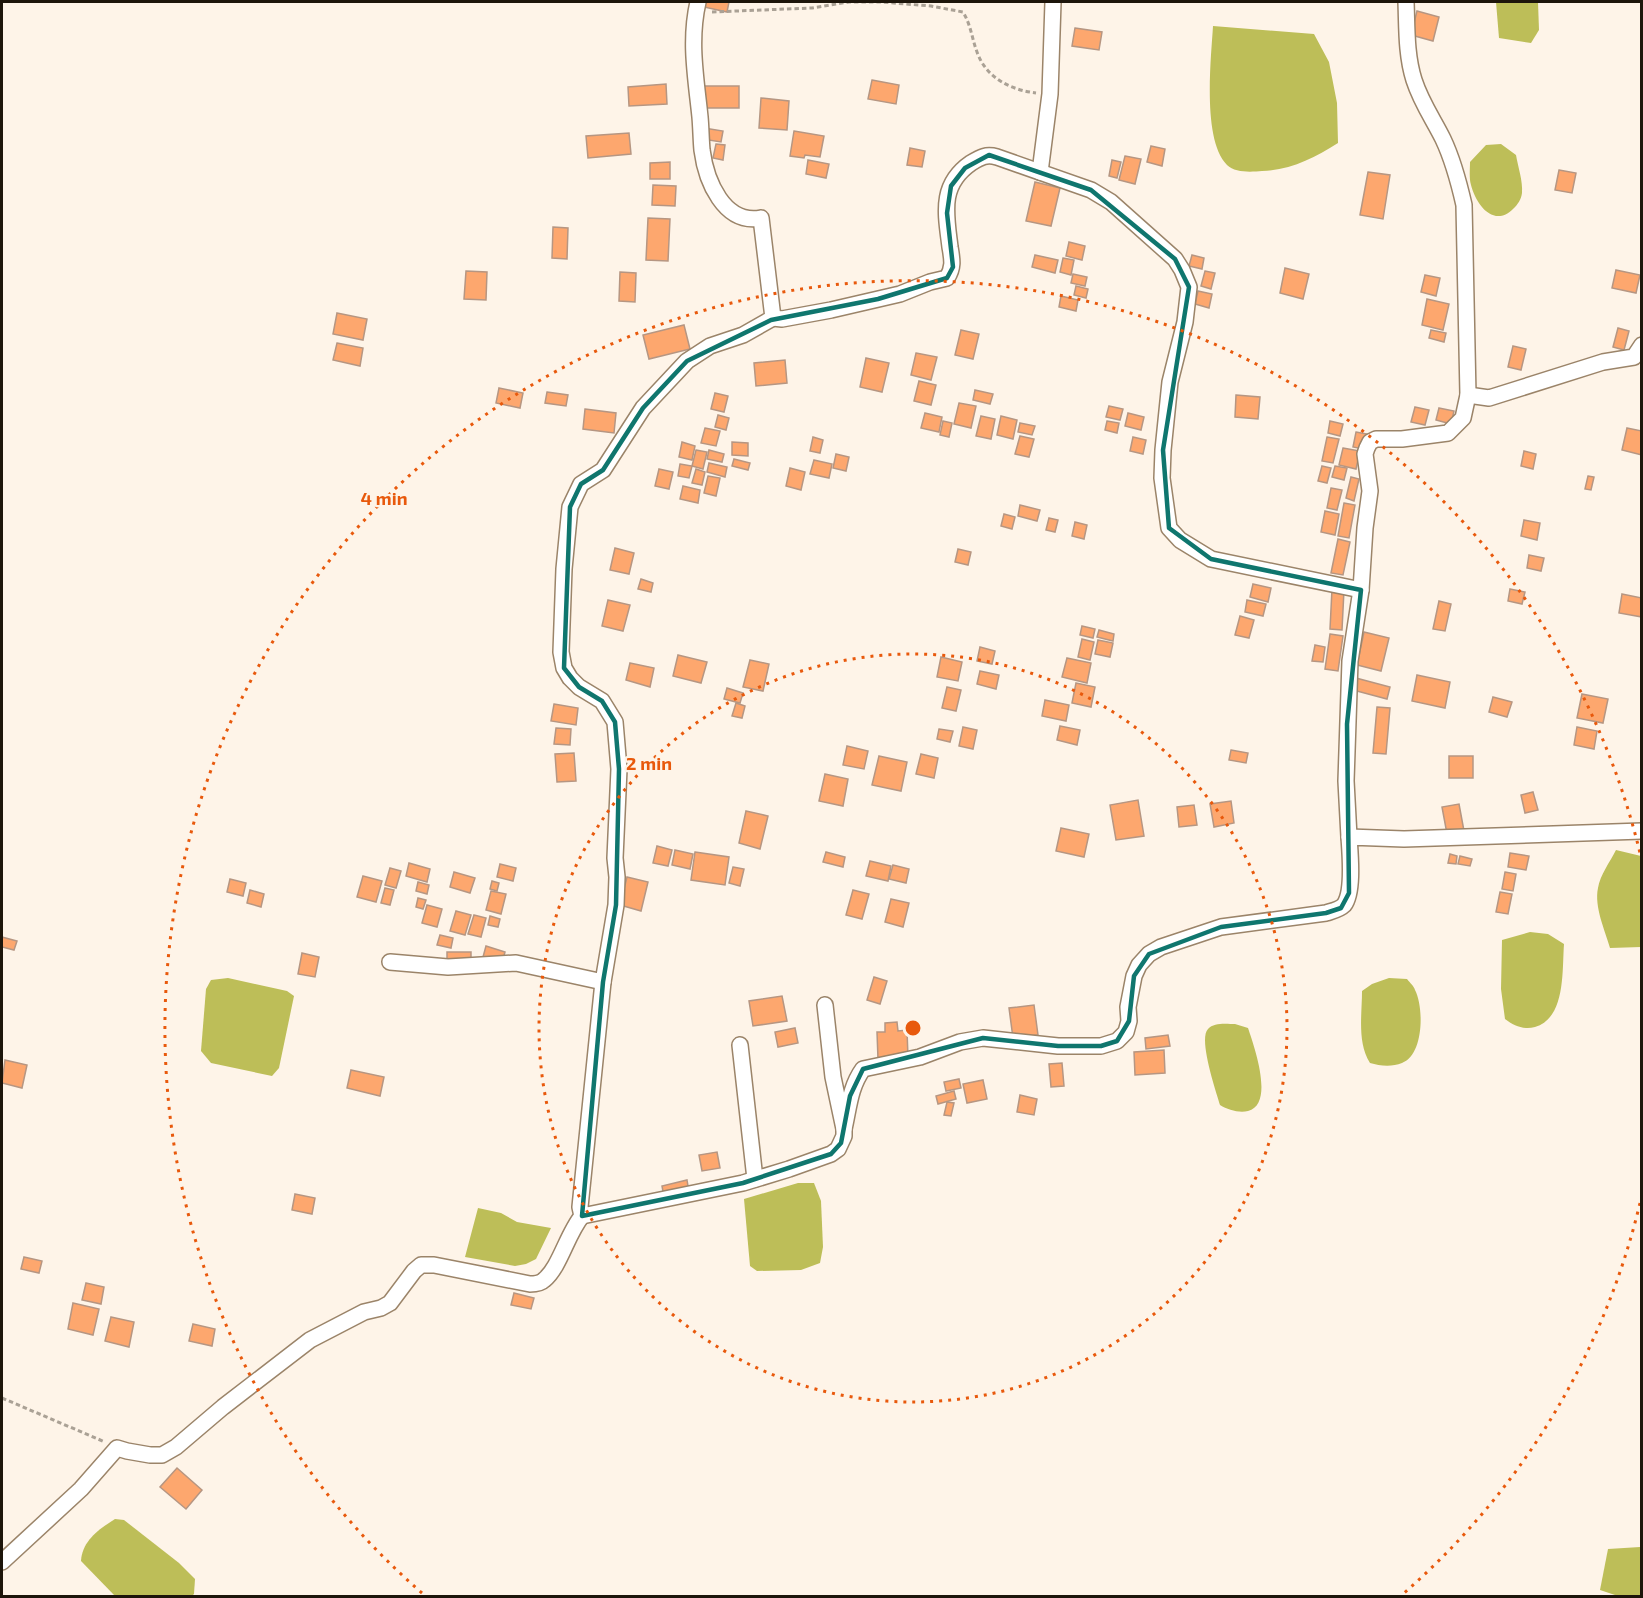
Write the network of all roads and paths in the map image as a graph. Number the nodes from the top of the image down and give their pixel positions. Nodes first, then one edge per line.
1 (1053, 2) edge
2 (1406, 2) edge
3 (696, 7) edge
4 (1050, 94) junction
5 (1040, 172) junction
6 (773, 318) junction
7 (1641, 345) edge
8 (1468, 394) junction
9 (1361, 590) junction
10 (1641, 831) edge
11 (1349, 837) junction
12 (390, 962) dead end
13 (603, 982) junction
14 (825, 1005) dead end
15 (740, 1046) dead end
16 (844, 1129) junction
17 (755, 1179) junction
18 (582, 1216) junction
19 (2, 1398) edge
20 (117, 1448) junction
21 (2, 1562) edge

1 - 4 street
2 - 8 street
3 - 4 path
3 - 6 street
4 - 5 street
5 - 6 street
5 - 9 street
6 - 13 street
7 - 8 street
8 - 9 street
9 - 11 street
10 - 11 street
11 - 16 street
12 - 13 street
13 - 18 street
14 - 16 street
15 - 17 street
16 - 17 street
17 - 18 street
18 - 20 street
19 - 20 path
20 - 21 street

